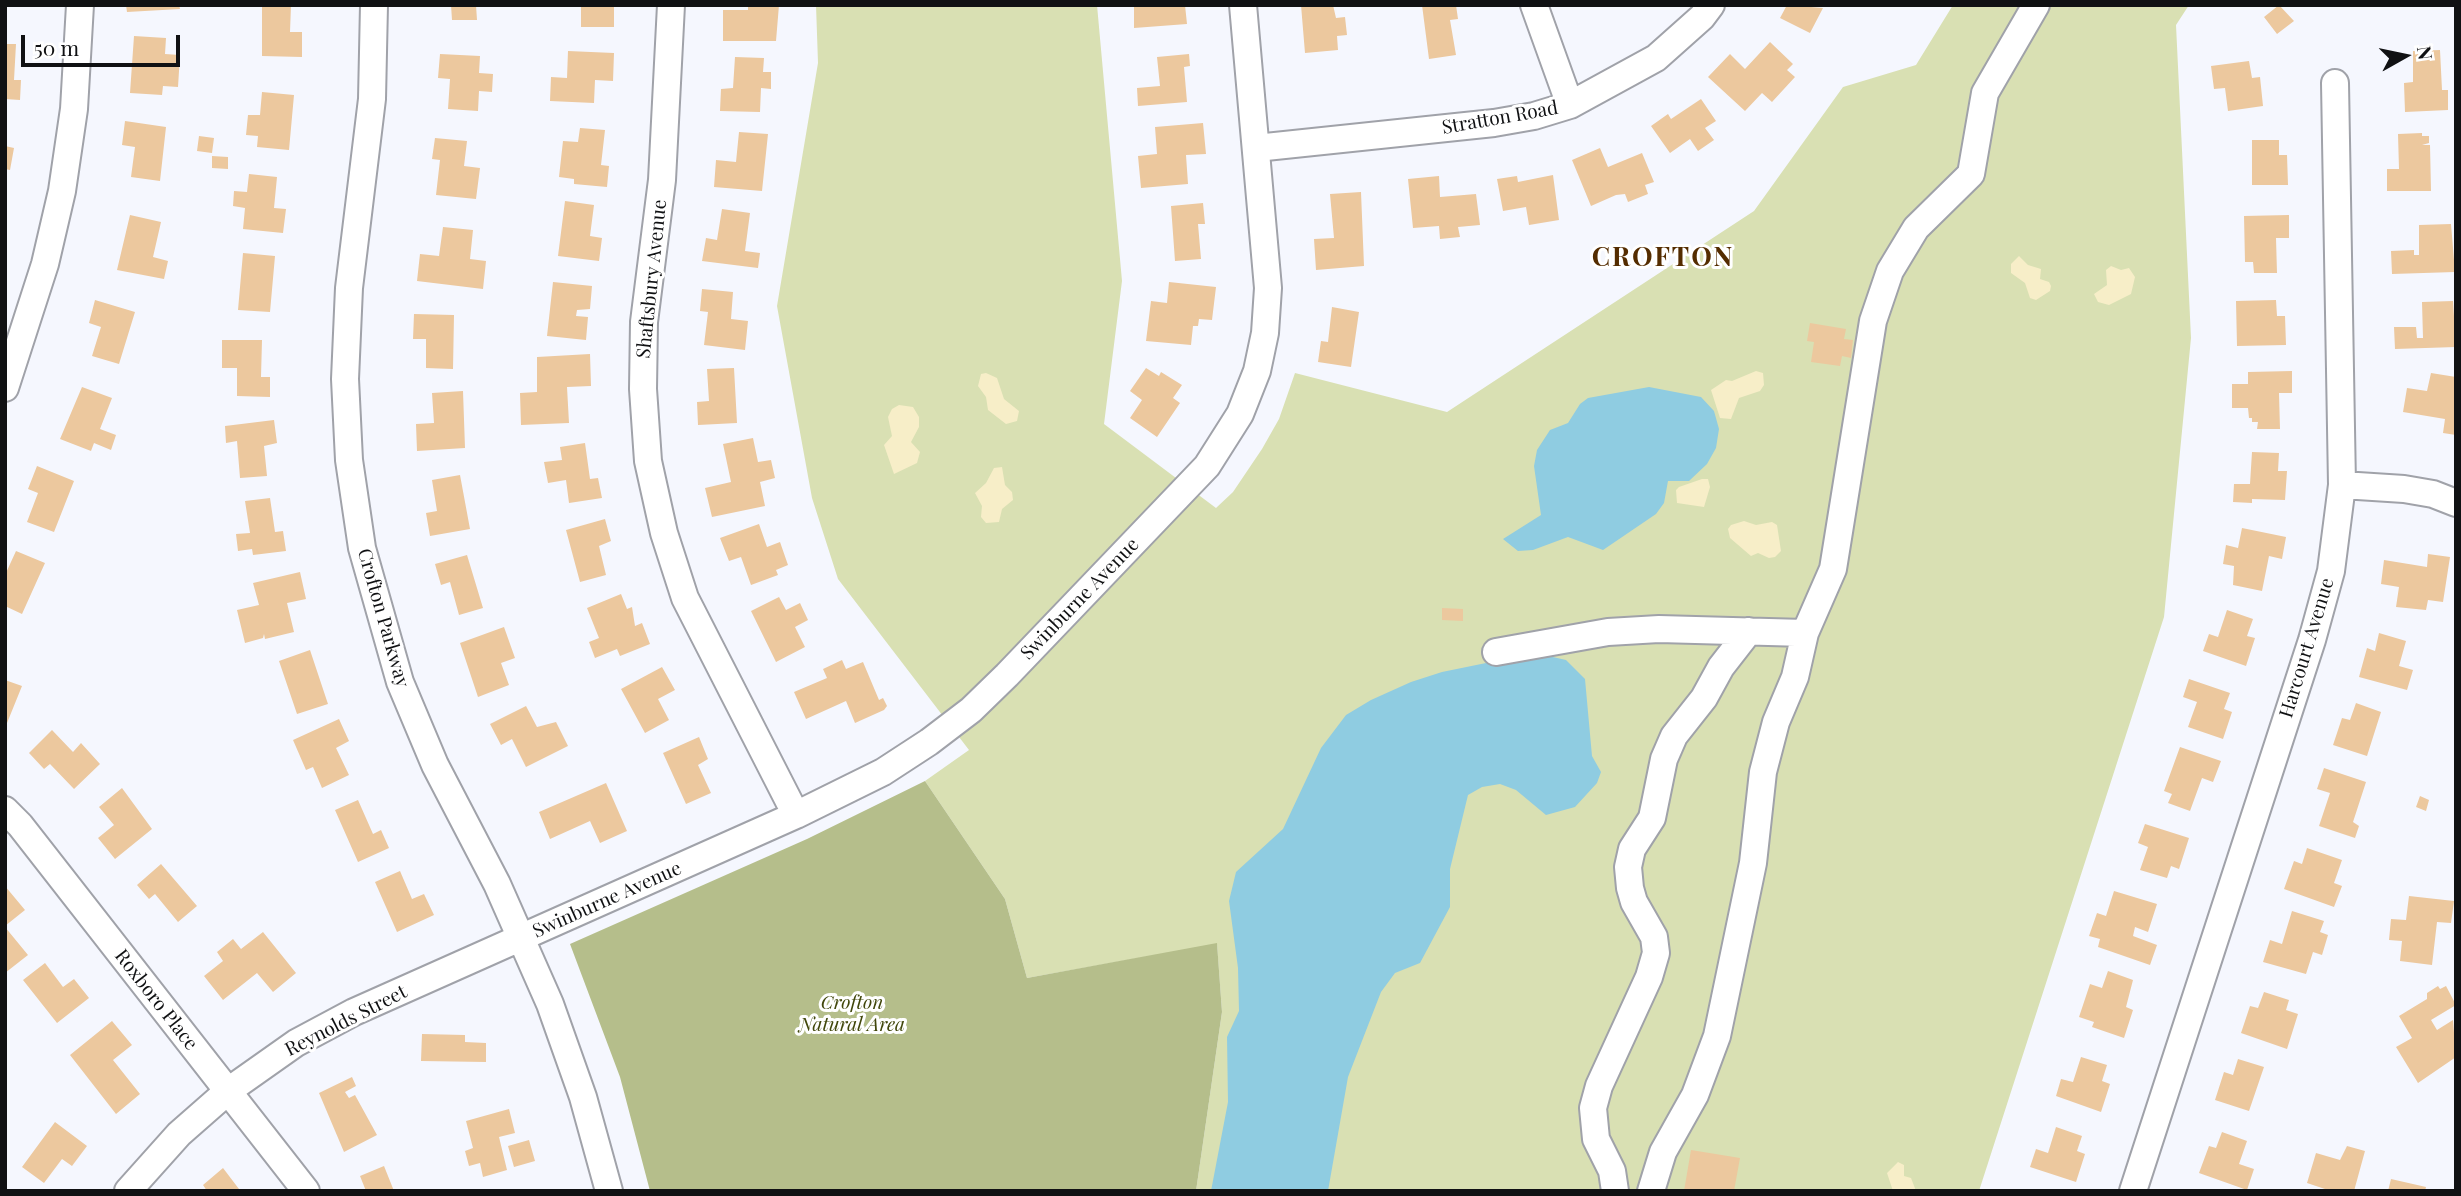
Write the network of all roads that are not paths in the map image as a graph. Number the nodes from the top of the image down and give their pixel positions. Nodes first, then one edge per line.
1 (80, 5) edge
2 (374, 5) edge
3 (671, 5) edge
4 (1243, 5) edge
5 (1534, 5) edge
6 (1711, 5) edge
7 (2036, 5) edge
8 (2335, 83) dead end
9 (1570, 105) junction
10 (1256, 148) junction
11 (5, 388) edge
12 (2342, 485) junction
13 (2456, 503) edge
14 (1749, 631) junction
15 (1805, 632) junction
16 (1496, 652) dead end
17 (5, 810) edge
18 (796, 815) junction
19 (522, 938) junction
20 (228, 1091) junction
21 (128, 1191) edge
22 (306, 1191) edge
23 (609, 1191) edge
24 (1615, 1191) edge
25 (1651, 1191) edge
26 (2133, 1191) edge

1 - 11 street
2 - 19 street, Crofton Parkway
3 - 18 street, Shaftsbury Avenue
4 - 10 street, Swinburne Avenue
5 - 9 street
6 - 9 street, Stratton Road
7 - 15 street
8 - 12 street, Harcourt Avenue
9 - 10 street, Stratton Road
10 - 18 street, Swinburne Avenue
12 - 13 street
12 - 26 street, Harcourt Avenue
14 - 15 street
14 - 16 street
14 - 24 street
15 - 25 street
17 - 20 street, Roxboro Place
18 - 19 street, Swinburne Avenue
19 - 20 street, Reynolds Street
19 - 23 street, Crofton Parkway
20 - 21 street, Reynolds Street
20 - 22 street, Roxboro Place

